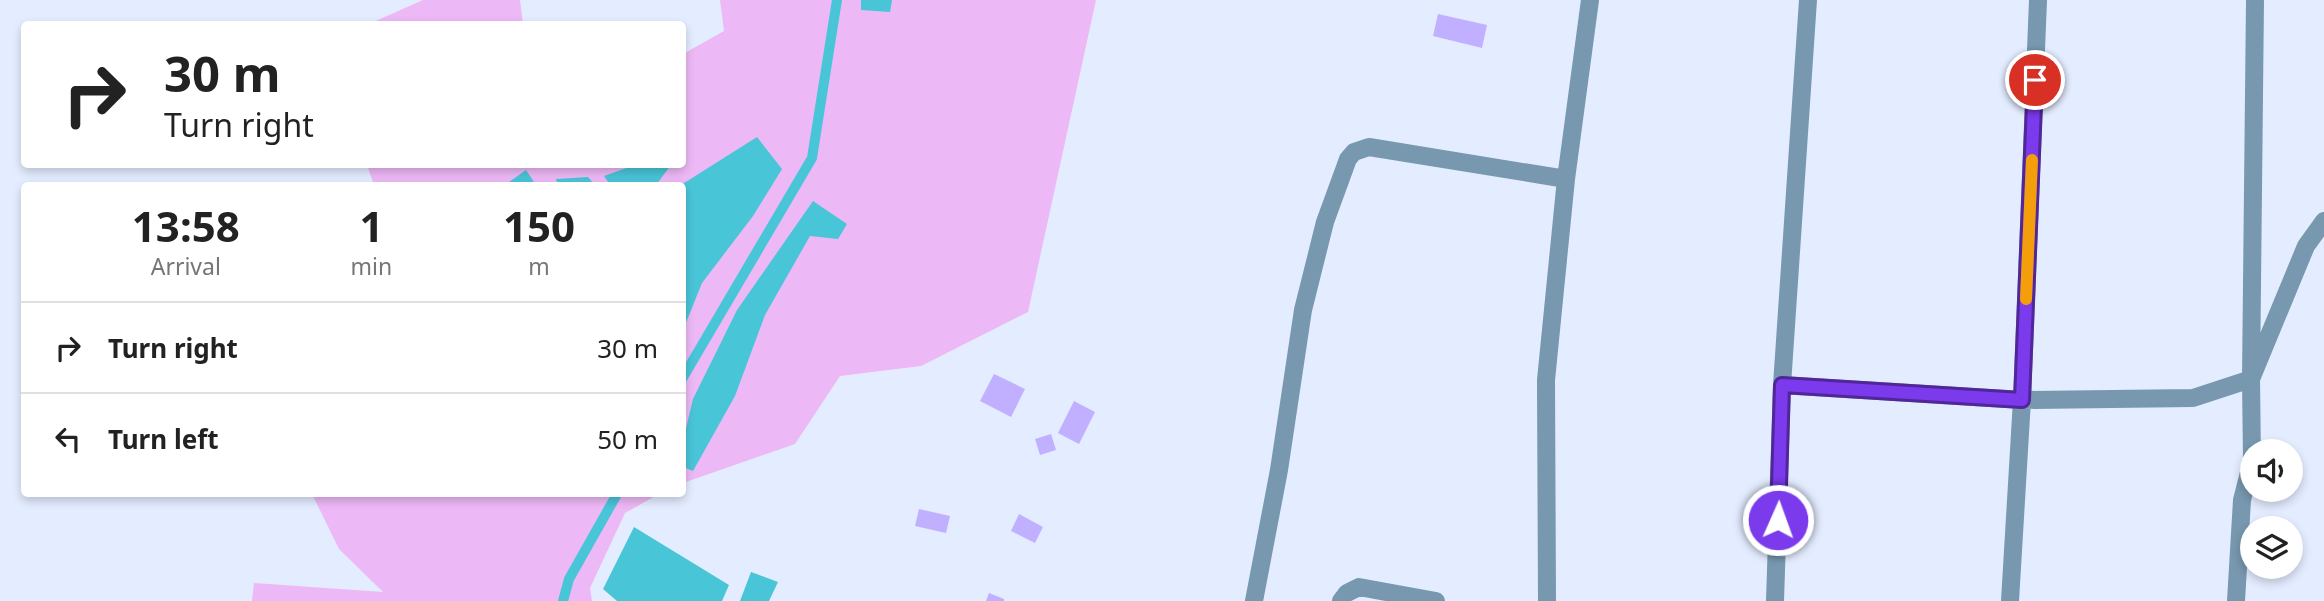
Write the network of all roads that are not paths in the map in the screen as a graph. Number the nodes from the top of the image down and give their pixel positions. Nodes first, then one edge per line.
1 (1590, 0) edge
2 (1808, 0) edge
3 (2038, 0) edge
4 (2255, 0) edge
5 (1566, 179) junction
6 (2324, 221) edge
7 (2252, 379) junction
8 (1782, 385) junction
9 (2022, 400) junction
10 (1254, 601) edge
11 (1341, 601) edge
12 (1436, 601) edge
13 (1547, 601) edge
14 (1775, 601) edge
15 (2010, 601) edge
16 (2236, 601) edge

1 - 5 street
2 - 8 street
3 - 9 street
4 - 7 street
5 - 10 street
5 - 13 street
6 - 7 street
7 - 9 street
7 - 16 street
8 - 9 street
8 - 14 street
9 - 15 street
11 - 12 street

